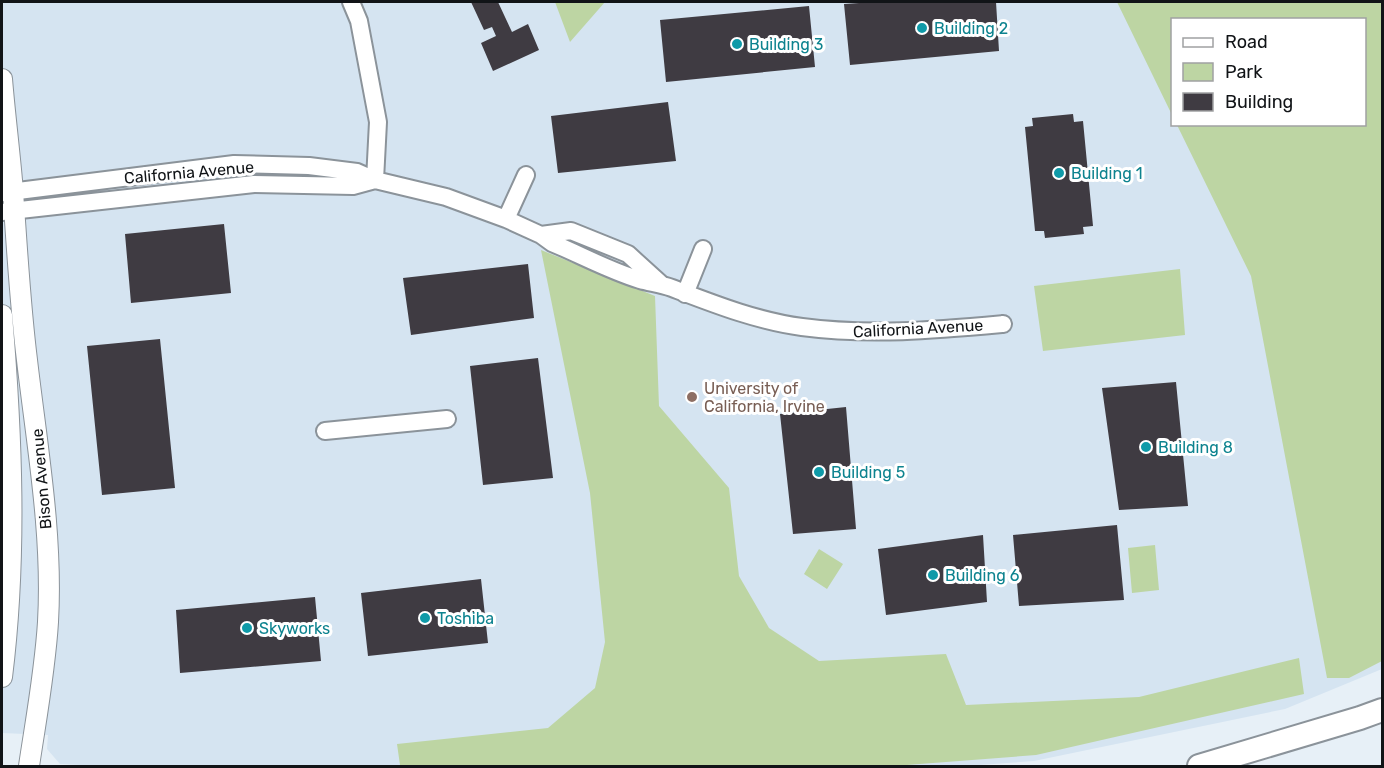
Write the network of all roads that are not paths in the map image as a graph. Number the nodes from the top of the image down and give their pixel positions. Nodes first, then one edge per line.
1 (351, 2) edge
2 (2, 79) edge
3 (526, 175) dead end
4 (375, 180) junction
5 (7, 202) edge
6 (506, 219) junction
7 (703, 249) dead end
8 (685, 294) junction
9 (2, 315) edge
10 (1003, 324) dead end
11 (447, 419) dead end
12 (325, 431) dead end
13 (2, 677) edge
14 (1383, 710) edge
15 (28, 766) edge
16 (1198, 766) edge

1 - 4 street
2 - 5 main road, Bison Avenue
3 - 6 street
4 - 5 street, California Avenue
4 - 6 street, California Avenue
5 - 15 main road, Bison Avenue
6 - 8 street, California Avenue
7 - 8 street
8 - 10 street, California Avenue
9 - 13 main road, Bison Avenue
11 - 12 street
14 - 16 highway

